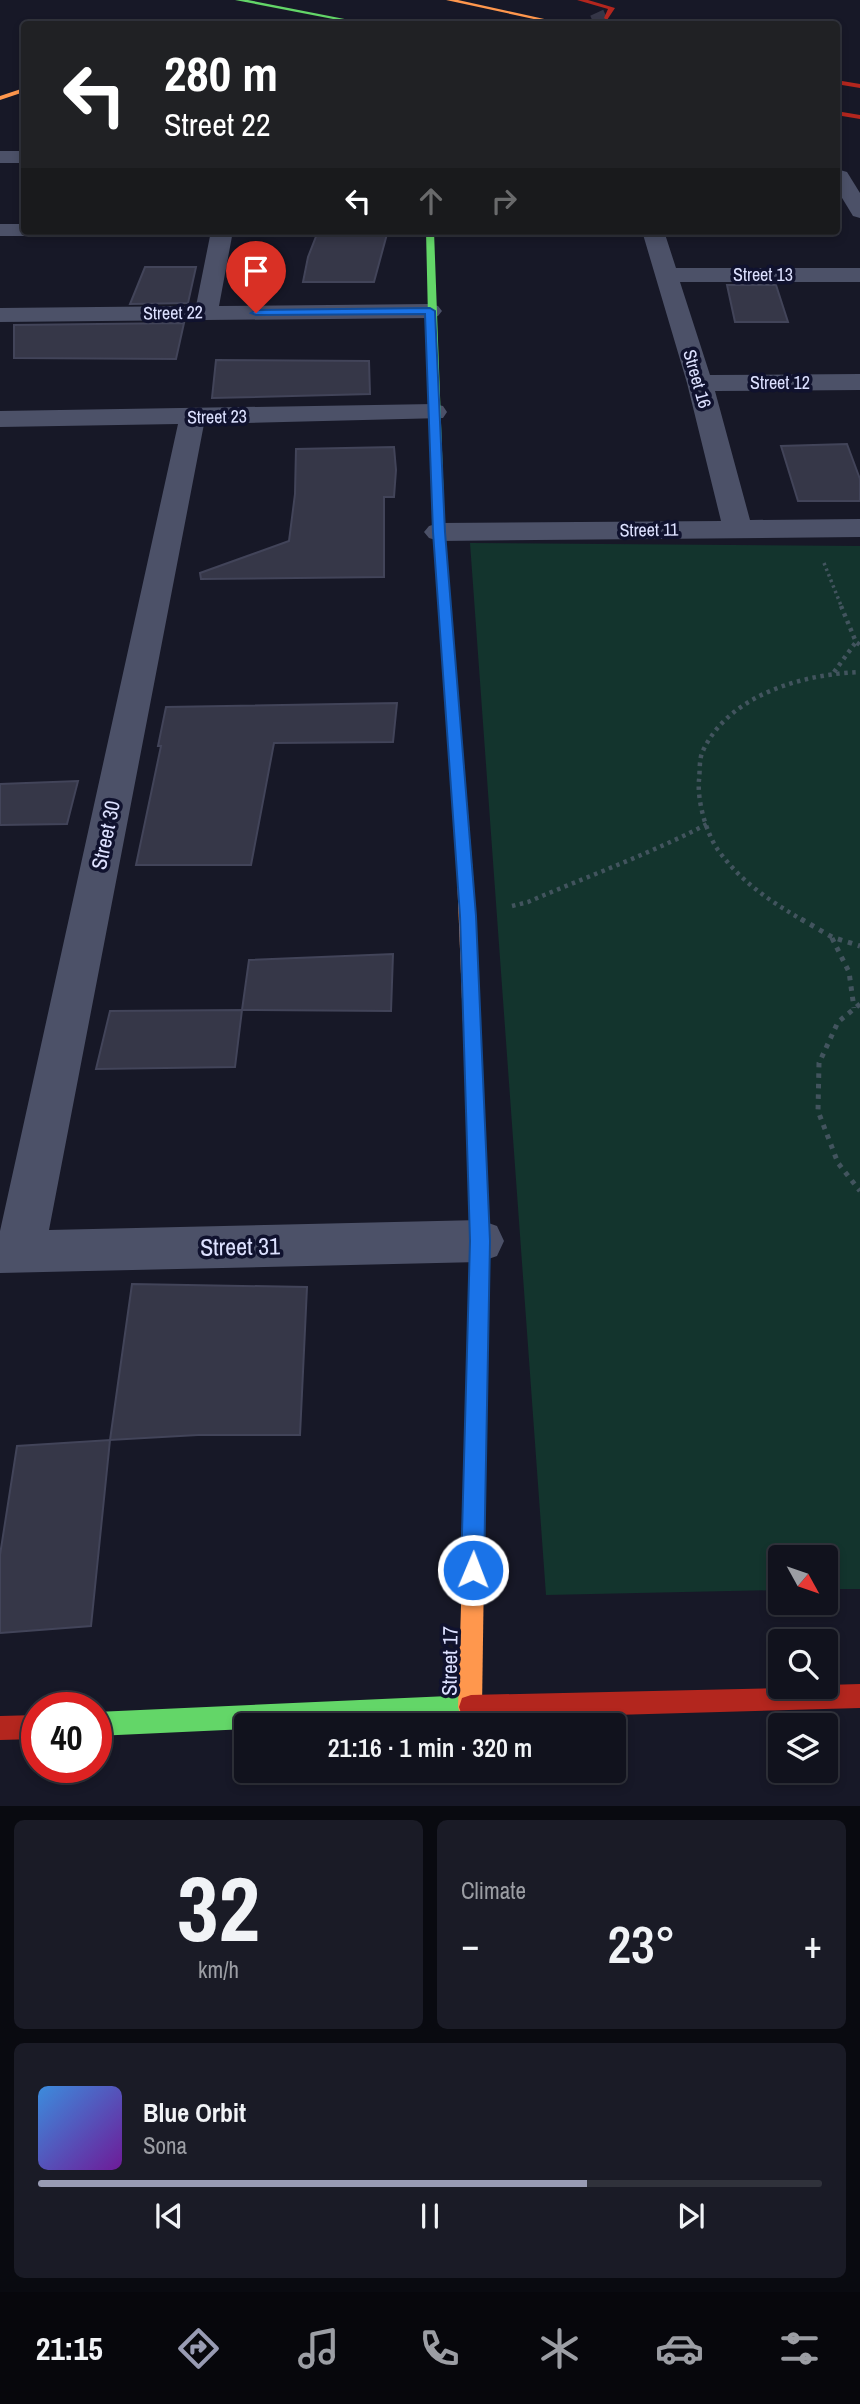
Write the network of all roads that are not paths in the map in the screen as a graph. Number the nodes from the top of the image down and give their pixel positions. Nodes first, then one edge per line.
1 (238, 0) edge
2 (449, 0) edge
3 (580, 0) edge
4 (607, 18) dead end
5 (351, 21) edge
6 (550, 21) edge
7 (840, 83) edge
8 (860, 86) edge
9 (21, 91) edge
10 (0, 98) edge
11 (840, 114) edge
12 (860, 117) edge
13 (0, 157) edge
14 (21, 157) edge
15 (841, 176) dead end
16 (860, 212) edge
17 (0, 230) edge
18 (21, 230) edge
19 (221, 235) edge
20 (430, 235) edge
21 (654, 235) edge
22 (666, 275) junction
23 (860, 275) edge
24 (430, 311) junction
25 (206, 313) junction
26 (0, 315) edge
27 (860, 382) edge
28 (699, 383) junction
29 (434, 412) junction
30 (192, 418) junction
31 (0, 419) edge
32 (860, 528) edge
33 (738, 529) junction
34 (439, 532) junction
35 (480, 1241) junction
36 (10, 1252) edge
37 (860, 1696) edge
38 (470, 1707) junction
39 (112, 1723) edge
40 (21, 1727) edge
41 (0, 1728) edge

1 - 5 main road
2 - 6 main road
3 - 4 main road
7 - 8 main road
9 - 10 main road
11 - 12 main road
13 - 14 street
15 - 16 street
17 - 18 street
19 - 25 street
20 - 24 main road, Street 17
21 - 22 street, Street 16
22 - 23 street, Street 13
22 - 28 street, Street 16
24 - 25 street, Street 22
24 - 29 main road, Street 17
25 - 26 street, Street 22
27 - 28 street, Street 12
28 - 33 street, Street 16
29 - 30 street, Street 23
29 - 34 main road, Street 17
30 - 31 street, Street 23
30 - 36 street, Street 30
32 - 33 street, Street 11
33 - 34 street, Street 11
34 - 35 main road, Street 17
35 - 36 street, Street 31
35 - 38 main road, Street 17
37 - 38 main road
38 - 39 main road
40 - 41 main road

